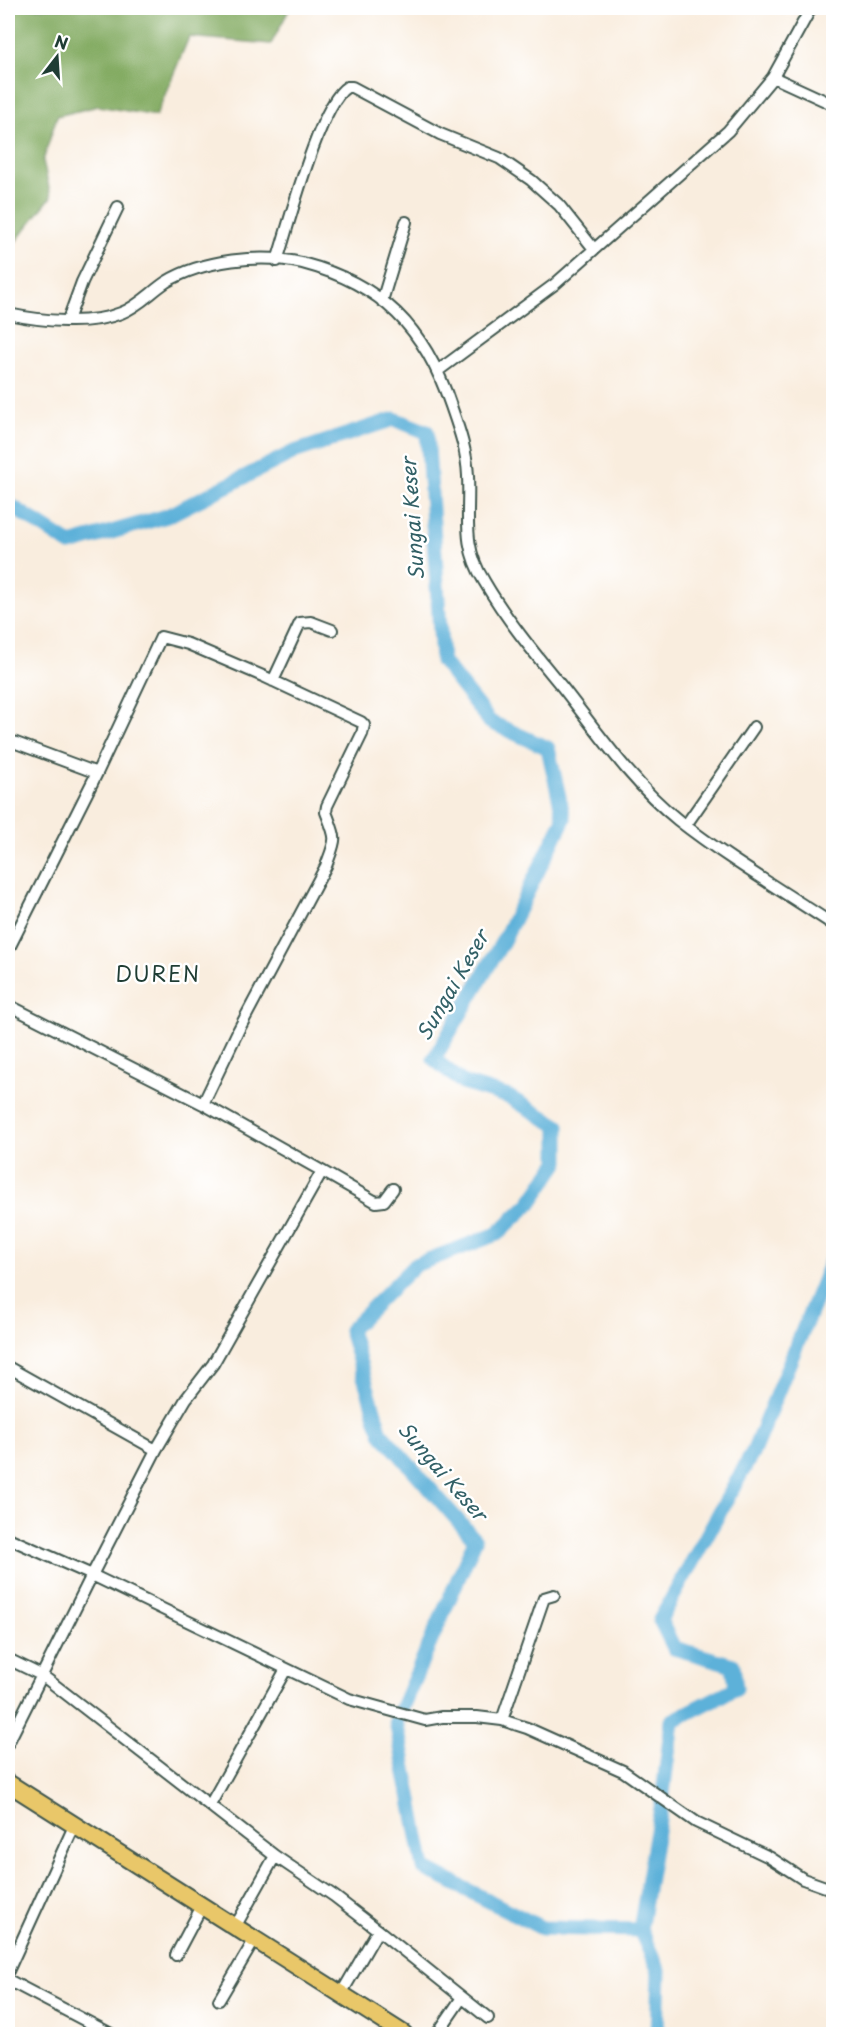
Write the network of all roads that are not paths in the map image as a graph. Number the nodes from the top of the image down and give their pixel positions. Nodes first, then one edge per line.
1 (810, 8) edge
2 (773, 77) junction
3 (834, 105) edge
4 (118, 207) dead end
5 (406, 222) dead end
6 (594, 249) junction
7 (278, 261) junction
8 (382, 301) junction
9 (8, 314) edge
10 (68, 320) junction
11 (440, 370) junction
12 (332, 630) dead end
13 (273, 681) junction
14 (754, 727) dead end
15 (8, 740) edge
16 (98, 773) junction
17 (686, 825) junction
18 (834, 925) edge
19 (8, 950) edge
20 (8, 1005) edge
21 (203, 1104) junction
22 (322, 1171) junction
23 (393, 1189) dead end
24 (8, 1367) edge
25 (156, 1450) junction
26 (8, 1538) edge
27 (92, 1575) junction
28 (554, 1595) dead end
29 (8, 1659) edge
30 (286, 1669) junction
31 (43, 1676) junction
32 (502, 1720) junction
33 (8, 1743) edge
34 (8, 1782) edge
35 (210, 1805) junction
36 (75, 1824) junction
37 (275, 1856) junction
38 (834, 1890) edge
39 (202, 1906) junction
40 (235, 1927) junction
41 (378, 1930) junction
42 (255, 1939) junction
43 (176, 1955) dead end
44 (8, 1971) edge
45 (8, 1980) edge
46 (341, 1994) junction
47 (461, 1999) junction
48 (219, 2000) dead end
49 (488, 2018) dead end
50 (394, 2032) edge
51 (111, 2034) edge
52 (437, 2034) edge

1 - 2 street
2 - 3 street
2 - 6 street
4 - 10 street
5 - 8 street
6 - 7 street
6 - 11 street
7 - 8 street
7 - 10 street
8 - 11 street
9 - 10 street
11 - 17 street
12 - 13 street
13 - 16 street
13 - 21 street
14 - 17 street
15 - 16 street
16 - 19 street
17 - 18 street
20 - 21 street
21 - 22 street
22 - 23 street
22 - 25 street
24 - 25 street
25 - 27 street
26 - 27 street
27 - 30 street
27 - 31 street
28 - 32 street
29 - 31 street
30 - 32 street
30 - 35 street
31 - 33 street
31 - 35 street
32 - 38 street
34 - 36 highway
35 - 37 street
36 - 39 highway
36 - 44 street
37 - 40 street
37 - 41 street
39 - 40 highway
39 - 43 street
40 - 42 highway
41 - 46 street
41 - 47 street
42 - 46 highway
42 - 48 street
45 - 51 street
46 - 50 highway
47 - 49 street
47 - 52 street

